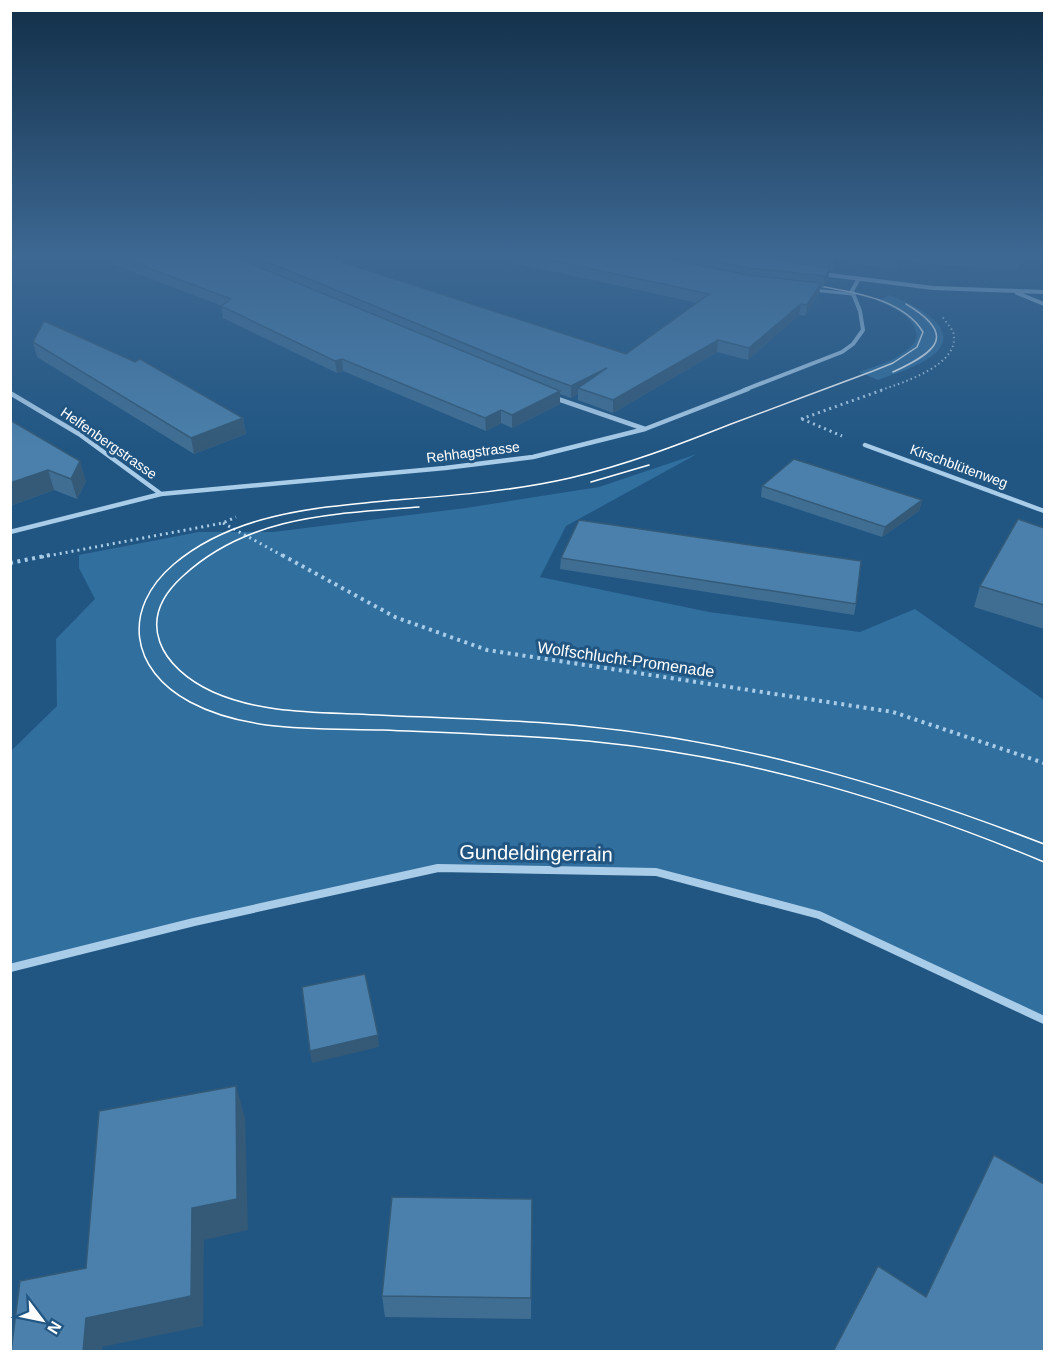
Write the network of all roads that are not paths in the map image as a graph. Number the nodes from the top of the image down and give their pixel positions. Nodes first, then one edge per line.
1 (862, 321) edge
2 (10, 393) edge
3 (544, 394) edge
4 (645, 429) junction
5 (865, 445) road end
6 (161, 494) junction
7 (1044, 511) edge
8 (10, 532) edge
9 (10, 968) edge
10 (1044, 1020) edge

1 - 4 street, Rehhagstrasse
2 - 6 street, Helfenbergstrasse
3 - 4 street
4 - 6 street, Rehhagstrasse
5 - 7 street, Kirschblütenweg
6 - 8 street, Rehhagstrasse
9 - 10 street, Gundeldingerrain

